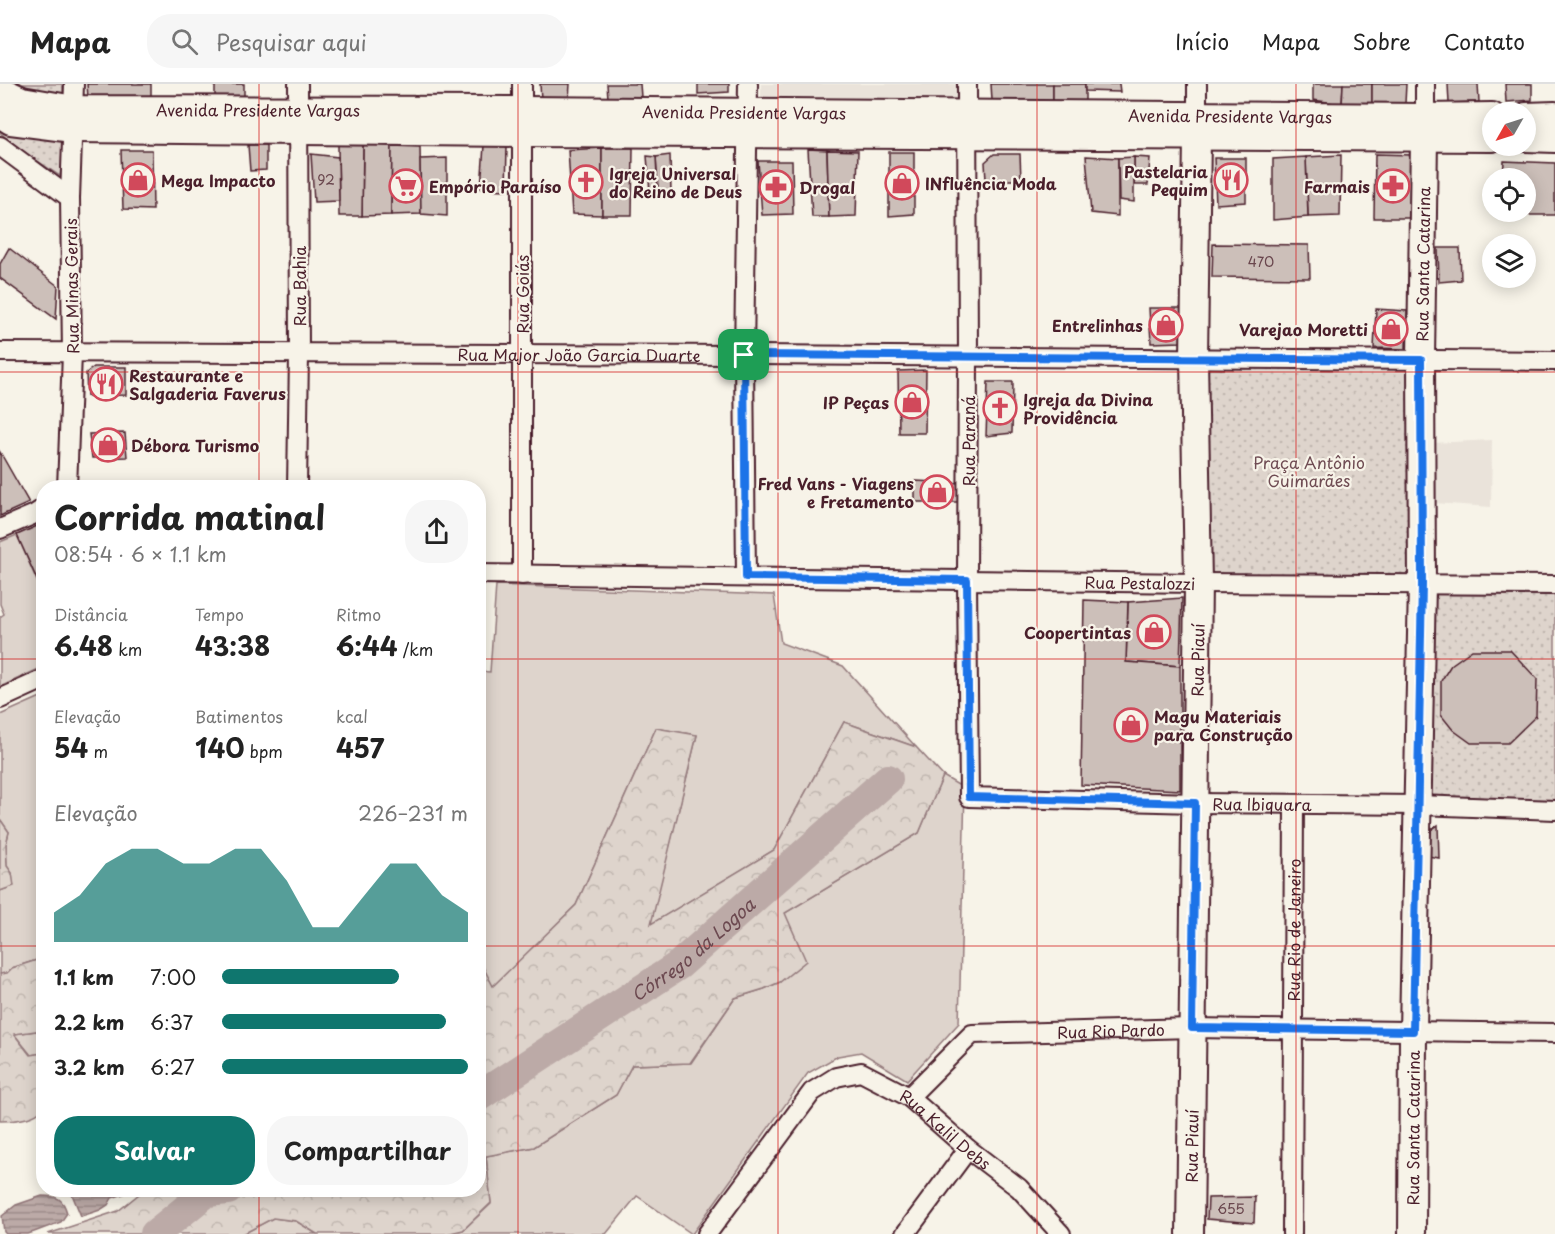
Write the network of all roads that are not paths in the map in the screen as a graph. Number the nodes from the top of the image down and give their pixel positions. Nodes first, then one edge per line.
1 (74, 84) edge
2 (298, 84) edge
3 (522, 84) edge
4 (748, 84) edge
5 (967, 84) edge
6 (1197, 84) edge
7 (1425, 84) edge
8 (0, 90) edge
9 (0, 114) edge
10 (1555, 115) edge
11 (1536, 116) edge
12 (1482, 118) edge
13 (73, 119) junction
14 (298, 120) junction
15 (522, 122) junction
16 (748, 123) junction
17 (967, 124) junction
18 (1197, 126) junction
19 (1425, 127) junction
20 (1482, 136) edge
21 (1536, 138) edge
22 (1555, 139) edge
23 (0, 146) edge
24 (70, 198) junction
25 (0, 352) edge
26 (72, 353) junction
27 (299, 354) junction
28 (521, 354) junction
29 (744, 355) junction
30 (968, 356) junction
31 (1194, 358) junction
32 (1421, 360) junction
33 (1555, 362) edge
34 (67, 480) edge
35 (297, 480) edge
36 (36, 513) edge
37 (0, 529) edge
38 (486, 574) edge
39 (522, 575) junction
40 (746, 577) junction
41 (967, 580) junction
42 (1198, 583) junction
43 (1422, 584) junction
44 (1555, 585) edge
45 (36, 683) edge
46 (0, 699) edge
47 (969, 797) joint
48 (1195, 803) junction
49 (1294, 804) junction
50 (1418, 805) junction
51 (1555, 810) edge
52 (1192, 1028) junction
53 (1293, 1030) junction
54 (1413, 1031) junction
55 (1555, 1033) edge
56 (909, 1097) junction
57 (968, 1149) junction
58 (707, 1234) edge
59 (905, 1234) edge
60 (1061, 1234) edge
61 (1190, 1234) edge
62 (1292, 1234) edge
63 (1412, 1234) edge

1 - 13 street, Rua Minas Gerais
2 - 14 street, Rua Bahia
3 - 15 street, Rua Goiás
4 - 16 street
5 - 17 street, Rua Paraná
6 - 18 street, Rua Piauí
7 - 19 street, Rua Santa Catarina
8 - 13 main road, Avenida Presidente Vargas
9 - 13 main road, Avenida Presidente Vargas
10 - 11 main road
12 - 19 main road, Avenida Presidente Vargas
13 - 14 main road, Avenida Presidente Vargas
13 - 24 street, Rua Minas Gerais
14 - 15 main road, Avenida Presidente Vargas
14 - 27 street, Rua Bahia
15 - 16 main road, Avenida Presidente Vargas
15 - 28 street, Rua Goiás
16 - 17 main road, Avenida Presidente Vargas
16 - 29 street
17 - 18 main road, Avenida Presidente Vargas
17 - 30 street, Rua Paraná
18 - 19 main road, Avenida Presidente Vargas
18 - 31 main road, Rua Piauí
19 - 20 main road, Avenida Presidente Vargas
19 - 32 main road, Rua Santa Catarina
21 - 22 main road
23 - 24 street
24 - 26 street, Rua Minas Gerais
25 - 26 street, Rua Major João Garcia Duarte
26 - 27 street, Rua Major João Garcia Duarte
26 - 34 street, Rua Minas Gerais
27 - 28 street, Rua Major João Garcia Duarte
27 - 35 street, Rua Bahia
28 - 29 street, Rua Major João Garcia Duarte
28 - 39 street, Rua Goiás
29 - 30 street, Rua Major João Garcia Duarte
29 - 40 street
30 - 31 street, Rua Major João Garcia Duarte
30 - 41 street, Rua Paraná
31 - 32 street, Rua Major João Garcia Duarte
31 - 42 main road, Rua Piauí
32 - 33 street, Rua Major João Garcia Duarte
32 - 43 main road, Rua Santa Catarina
36 - 37 street
38 - 39 street, Rua Pestalozzi
39 - 40 street, Rua Pestalozzi
40 - 41 street, Rua Pestalozzi
41 - 42 street, Rua Pestalozzi
41 - 47 street, Rua Paraná
42 - 43 street, Rua Pestalozzi
42 - 48 main road, Rua Piauí
43 - 44 street, Rua Pestalozzi
43 - 50 main road, Rua Santa Catarina
45 - 46 street
47 - 48 street, Rua Ibiquara
48 - 49 street, Rua Ibiquara
48 - 52 main road, Rua Piauí
49 - 50 street, Rua Ibiquara
49 - 53 street, Rua Rio de Janeiro
50 - 51 street, Rua Ibiquara
50 - 54 main road, Rua Santa Catarina
52 - 53 street, Rua Rio Pardo
52 - 56 street, Rua Rio Pardo
52 - 61 main road, Rua Piauí
53 - 54 street, Rua Rio Pardo
53 - 62 street, Rua Rio de Janeiro
54 - 55 street, Rua Rio Pardo
54 - 63 main road, Rua Santa Catarina
56 - 57 street, Rua Kalil Debs
56 - 58 street, Rua Kalil Debs
57 - 59 street
57 - 60 street, Rua Kalil Debs

